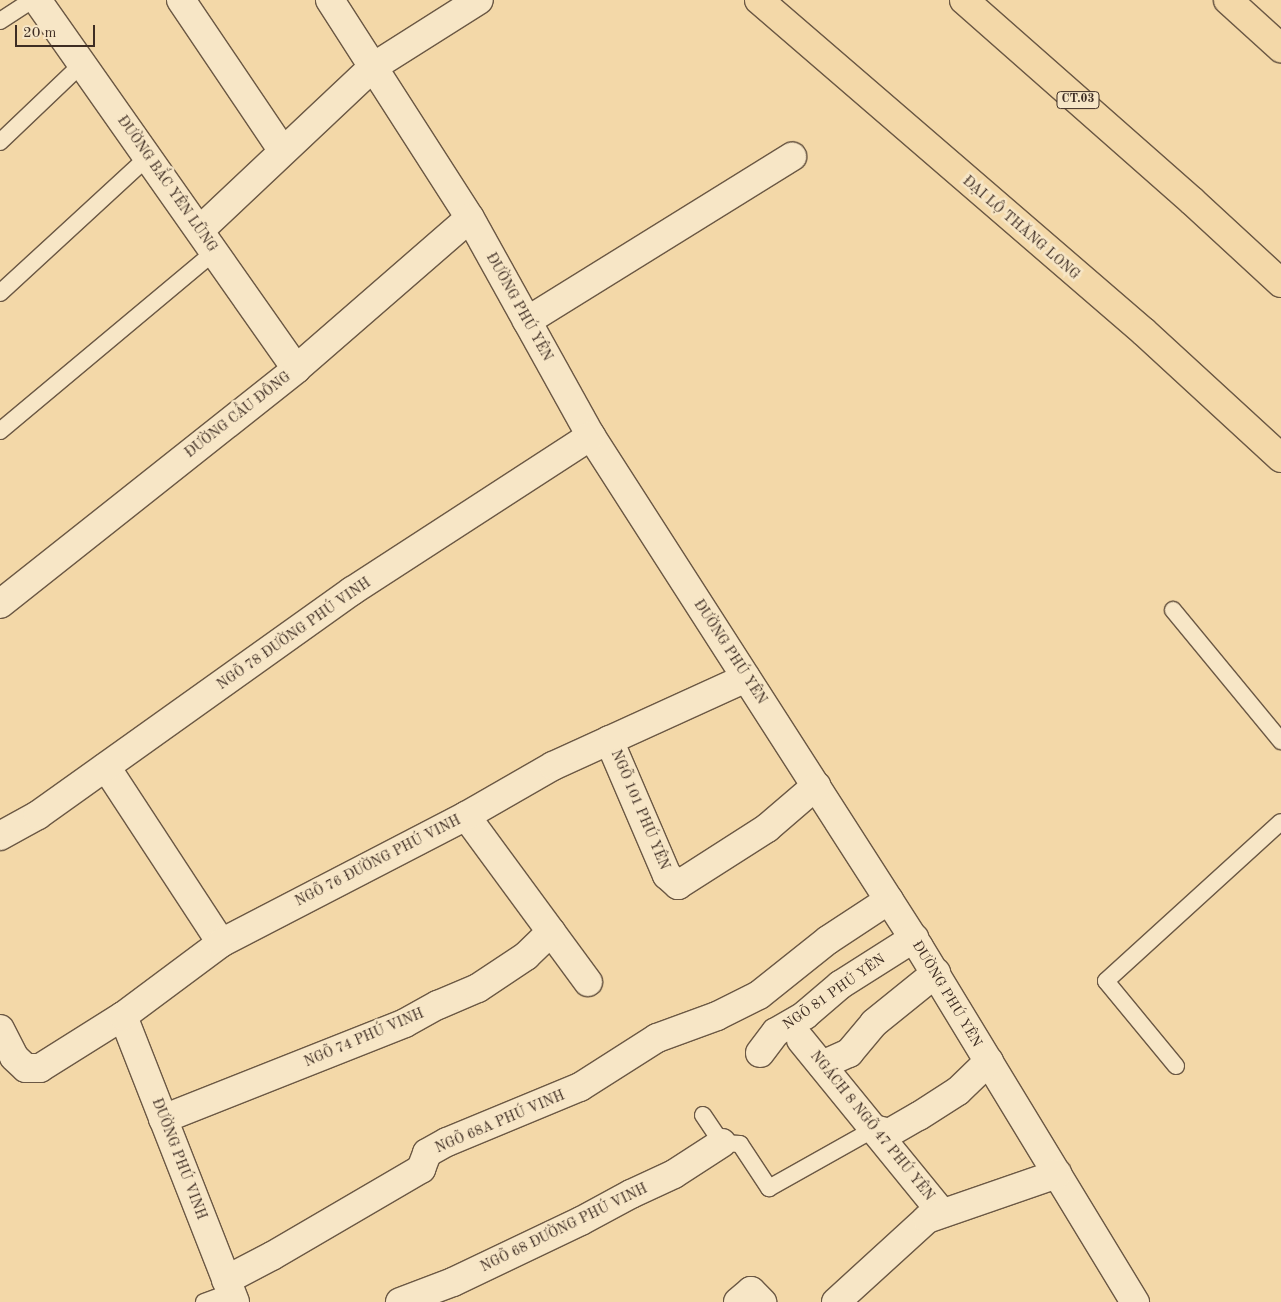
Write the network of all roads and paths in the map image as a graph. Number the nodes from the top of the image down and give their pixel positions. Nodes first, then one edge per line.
1 (32, 0) edge
2 (36, 0) edge
3 (181, 0) edge
4 (330, 0) edge
5 (479, 0) edge
6 (759, 0) edge
7 (964, 0) edge
8 (1228, 0) edge
9 (0, 21) edge
10 (1281, 48) edge
11 (82, 64) junction
12 (373, 67) junction
13 (0, 142) edge
14 (283, 151) junction
15 (148, 157) junction
16 (792, 157) dead end
17 (470, 218) junction
18 (207, 241) junction
19 (1281, 283) edge
20 (0, 293) edge
21 (527, 321) junction
22 (296, 369) junction
23 (0, 431) edge
24 (591, 436) junction
25 (1281, 458) edge
26 (0, 604) edge
27 (1173, 610) dead end
28 (746, 678) junction
29 (610, 740) junction
30 (1281, 741) edge
31 (106, 767) junction
32 (816, 786) junction
33 (466, 816) junction
34 (1281, 822) edge
35 (0, 836) edge
36 (889, 900) junction
37 (551, 932) junction
38 (914, 938) junction
39 (221, 943) junction
40 (936, 974) junction
41 (588, 982) dead end
42 (123, 1016) junction
43 (0, 1028) edge
44 (801, 1040) dead end
45 (760, 1053) dead end
46 (988, 1061) junction
47 (822, 1065) junction
48 (1176, 1066) dead end
49 (703, 1114) dead end
50 (163, 1119) junction
51 (874, 1129) junction
52 (722, 1143) junction
53 (1057, 1174) junction
54 (942, 1214) junction
55 (231, 1291) edge
56 (852, 1298) edge
57 (204, 1302) edge
58 (400, 1302) edge
59 (738, 1302) edge
60 (762, 1302) edge
61 (1135, 1302) edge

1 - 9 lane
2 - 11 street, ĐƯỜNG BẮC YÊN LŨNG
3 - 14 street
4 - 12 street, ĐƯỜNG PHÚ YÊN
5 - 12 street
6 - 25 main road, ĐẠI LỘ THĂNG LONG
7 - 19 main road, CT.03
8 - 10 main road
11 - 13 lane
11 - 15 street, ĐƯỜNG BẮC YÊN LŨNG
12 - 14 street
12 - 17 street, ĐƯỜNG PHÚ YÊN
14 - 18 street
15 - 18 street, ĐƯỜNG BẮC YÊN LŨNG
15 - 20 lane
16 - 21 street
17 - 21 street, ĐƯỜNG PHÚ YÊN
17 - 22 street, ĐƯỜNG CẦU ĐÔNG
18 - 22 street, ĐƯỜNG BẮC YÊN LŨNG
18 - 23 lane
21 - 24 street, ĐƯỜNG PHÚ YÊN
22 - 26 street, ĐƯỜNG CẦU ĐÔNG
24 - 28 street, ĐƯỜNG PHÚ YÊN
24 - 31 street, NGÕ 78 ĐƯỜNG PHÚ VINH
27 - 30 lane
28 - 29 street, NGÕ 76 ĐƯỜNG PHÚ VINH
28 - 32 street, ĐƯỜNG PHÚ YÊN
29 - 32 street, NGÕ 101 PHÚ YÊN
29 - 33 street, NGÕ 76 ĐƯỜNG PHÚ VINH
31 - 35 street, NGÕ 78 ĐƯỜNG PHÚ VINH
31 - 39 street
32 - 36 street, ĐƯỜNG PHÚ YÊN
33 - 37 street
33 - 39 street, NGÕ 76 ĐƯỜNG PHÚ VINH
34 - 48 lane
36 - 38 street, ĐƯỜNG PHÚ YÊN
36 - 55 street, NGÕ 68A PHÚ VINH
37 - 41 street
37 - 50 street, NGÕ 74 PHÚ VINH
38 - 40 street, ĐƯỜNG PHÚ YÊN
38 - 45 street, NGÕ 81 PHÚ YÊN
39 - 42 street, NGÕ 76 ĐƯỜNG PHÚ VINH
40 - 46 street, ĐƯỜNG PHÚ YÊN
40 - 47 street
42 - 43 street, NGÕ 76 ĐƯỜNG PHÚ VINH
42 - 50 street, ĐƯỜNG PHÚ VINH
44 - 47 street, NGÁCH 8 NGÕ 47 PHÚ YÊN
46 - 51 street
46 - 53 street, ĐƯỜNG PHÚ YÊN
47 - 51 street, NGÁCH 8 NGÕ 47 PHÚ YÊN
49 - 52 lane
50 - 55 street, ĐƯỜNG PHÚ VINH
51 - 52 lane
51 - 54 street, NGÁCH 8 NGÕ 47 PHÚ YÊN
52 - 58 street, NGÕ 68 ĐƯỜNG PHÚ VINH
53 - 54 street
53 - 61 street, ĐƯỜNG PHÚ YÊN
54 - 56 street
55 - 57 lane
59 - 60 street

